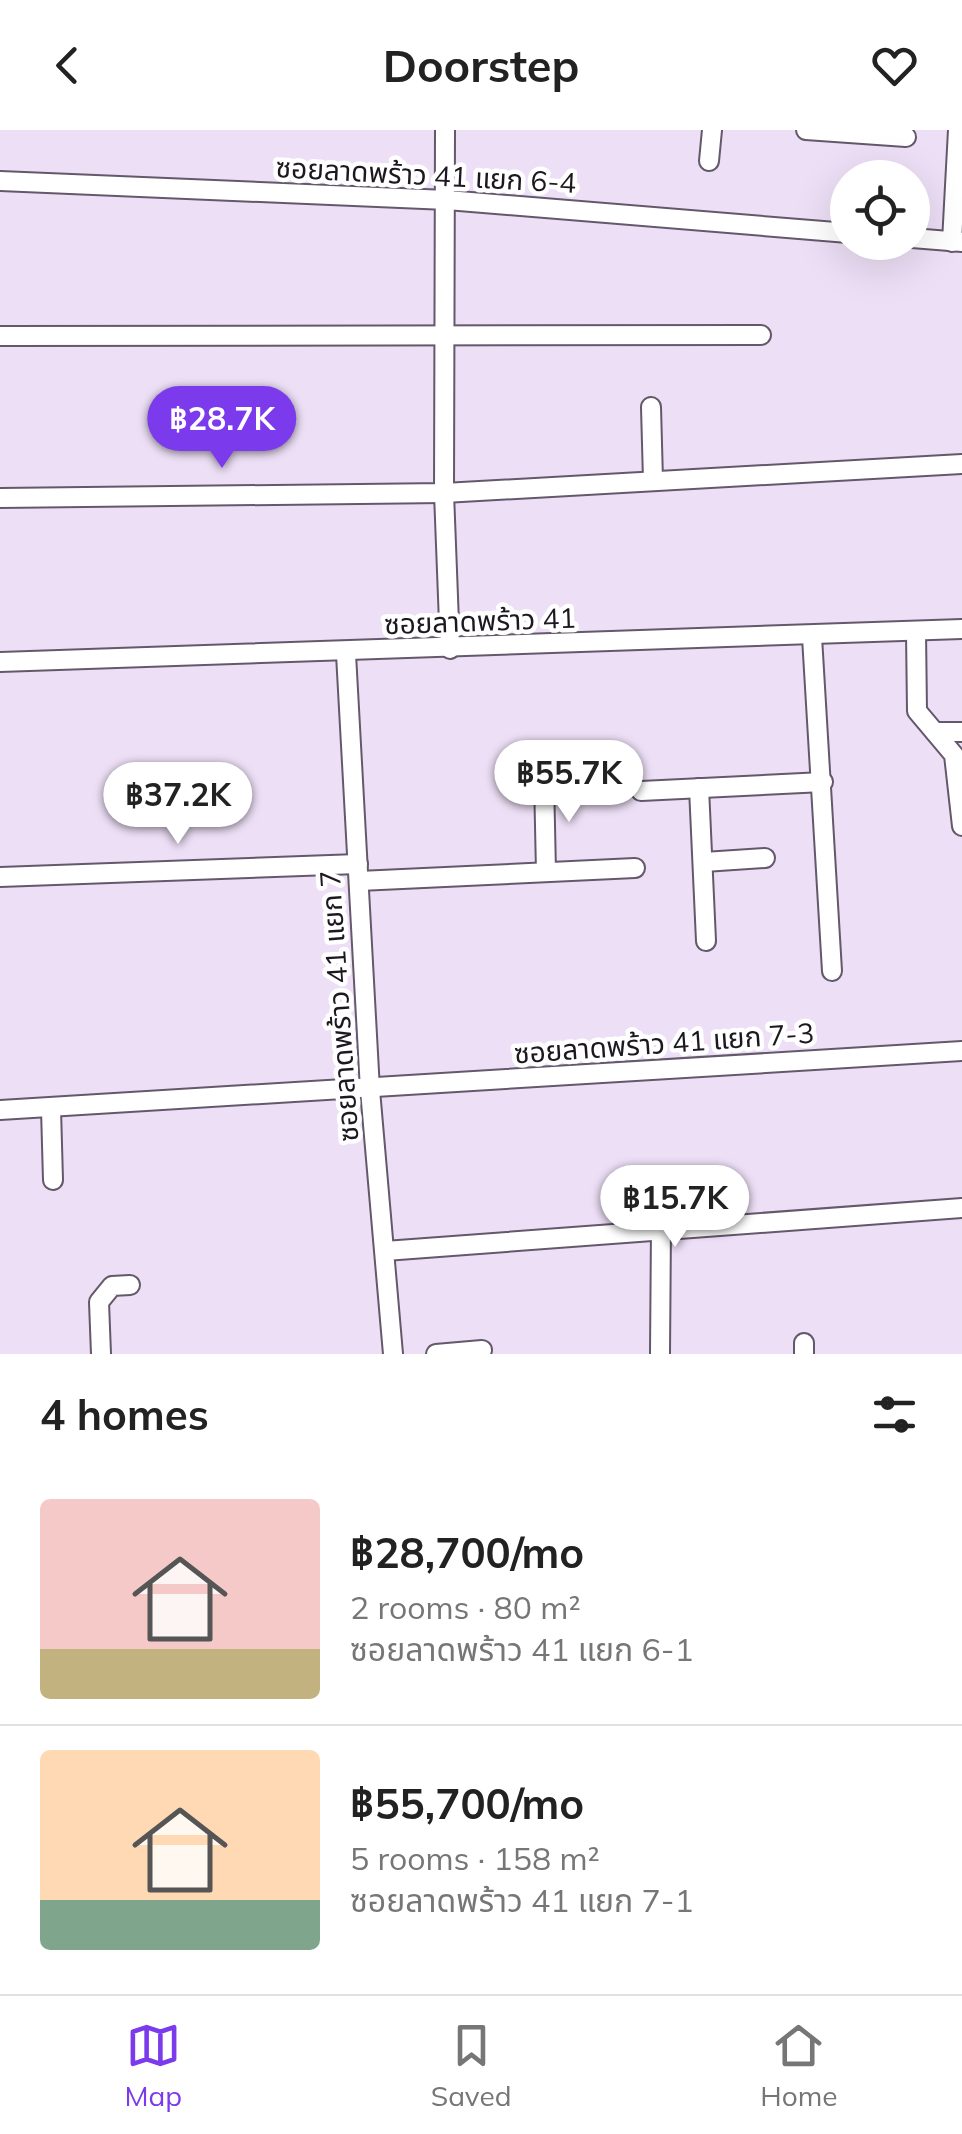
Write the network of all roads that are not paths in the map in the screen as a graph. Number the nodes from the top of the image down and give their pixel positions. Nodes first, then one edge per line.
1 (445, 130) edge
2 (712, 130) edge
3 (806, 130) edge
4 (906, 137) dead end
5 (959, 137) edge
6 (709, 161) dead end
7 (0, 182) edge
8 (447, 200) junction
9 (830, 232) edge
10 (930, 240) edge
11 (957, 242) edge
12 (446, 332) junction
13 (761, 335) dead end
14 (0, 336) edge
15 (651, 406) dead end
16 (962, 464) edge
17 (653, 480) junction
18 (444, 492) junction
19 (0, 498) edge
20 (962, 629) edge
21 (916, 632) junction
22 (812, 637) junction
23 (450, 650) junction
24 (346, 654) junction
25 (0, 662) edge
26 (935, 732) junction
27 (962, 732) edge
28 (544, 780) dead end
29 (823, 782) junction
30 (699, 788) junction
31 (642, 792) dead end
32 (962, 826) edge
33 (765, 858) dead end
34 (704, 862) junction
35 (635, 868) dead end
36 (546, 872) junction
37 (358, 873) junction
38 (0, 877) edge
39 (706, 941) dead end
40 (832, 971) dead end
41 (962, 1051) edge
42 (370, 1090) junction
43 (51, 1109) junction
44 (0, 1110) edge
45 (54, 1180) dead end
46 (962, 1208) edge
47 (661, 1227) junction
48 (385, 1251) junction
49 (130, 1284) dead end
50 (482, 1350) dead end
51 (102, 1354) edge
52 (393, 1354) edge
53 (436, 1354) edge
54 (660, 1354) edge

1 - 8 street
2 - 6 street
3 - 4 street
5 - 11 street
7 - 8 street, ซอยลาดพร้าว 41 แยก 6-4
8 - 9 street, ซอยลาดพร้าว 41 แยก 6-4
8 - 12 street
10 - 11 street
12 - 13 street
12 - 14 street
12 - 18 street
15 - 17 street
16 - 17 street
17 - 18 street
18 - 19 street
18 - 23 street
20 - 21 street, ซอยลาดพร้าว 41
21 - 22 street, ซอยลาดพร้าว 41
21 - 26 street
22 - 23 street, ซอยลาดพร้าว 41
22 - 29 street
23 - 24 street, ซอยลาดพร้าว 41
24 - 25 street, ซอยลาดพร้าว 41
24 - 37 street, ซอยลาดพร้าว 41 แยก 7
26 - 27 street
26 - 32 street
28 - 36 street
29 - 30 street
29 - 40 street
30 - 31 street
30 - 34 street
33 - 34 street
34 - 39 street
35 - 36 street
36 - 37 street
37 - 38 street
37 - 42 street, ซอยลาดพร้าว 41 แยก 7
41 - 42 street, ซอยลาดพร้าว 41 แยก 7-3
42 - 43 street, ซอยลาดพร้าว 41 แยก 7-3
42 - 48 street, ซอยลาดพร้าว 41 แยก 7
43 - 44 street, ซอยลาดพร้าว 41 แยก 7-3
43 - 45 street
46 - 47 street
47 - 48 street
47 - 54 street
48 - 52 street, ซอยลาดพร้าว 41 แยก 7
49 - 51 street
50 - 53 street

